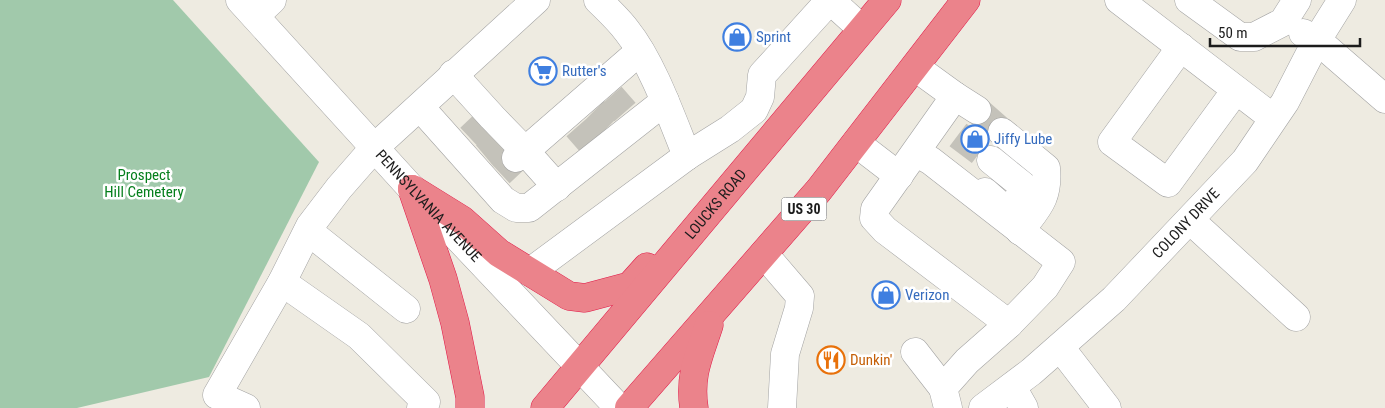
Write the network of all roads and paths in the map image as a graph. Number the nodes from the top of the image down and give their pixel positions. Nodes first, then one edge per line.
1 (536, 0) edge
2 (598, 0) edge
3 (830, 0) edge
4 (886, 0) edge
5 (966, 0) edge
6 (1119, 0) edge
7 (1189, 0) edge
8 (1342, 0) edge
9 (256, 5) edge
10 (1290, 11) edge
11 (862, 29) junction
12 (1317, 40) junction
13 (1181, 47) junction
14 (640, 51) junction
15 (915, 67) junction
16 (454, 74) junction
17 (1236, 90) junction
18 (1385, 99) edge
19 (665, 101) junction
20 (420, 106) junction
21 (1273, 118) junction
22 (601, 119) junction
23 (856, 143) junction
24 (374, 148) junction
25 (493, 155) junction
26 (687, 156) junction
27 (923, 157) junction
28 (899, 176) junction
29 (557, 187) junction
30 (412, 189) junction
31 (717, 203) junction
32 (1190, 220) junction
33 (1013, 225) junction
34 (308, 231) junction
35 (764, 254) junction
36 (530, 272) junction
37 (282, 282) junction
38 (406, 309) dead end
39 (712, 315) junction
40 (1296, 317) dead end
41 (1009, 324) junction
42 (1060, 347) junction
43 (914, 352) dead end
44 (579, 365) junction
45 (1018, 397) edge
46 (945, 398) edge
47 (225, 404) edge
48 (420, 408) edge
49 (470, 408) edge
50 (545, 408) edge
51 (619, 408) edge
52 (629, 408) edge
53 (694, 408) edge
54 (782, 408) edge
55 (983, 408) edge
56 (1107, 408) edge

1 - 16 street
2 - 14 street
3 - 11 street
3 - 26 street
4 - 11 highway, LOUCKS ROAD
5 - 15 highway, US 30
6 - 13 street
7 - 10 street
8 - 12 street, COLONY DRIVE
9 - 24 street, PENNSYLVANIA AVENUE
10 - 12 street
11 - 31 highway, LOUCKS ROAD
12 - 18 street
12 - 21 street, COLONY DRIVE
13 - 17 street
13 - 17 street
14 - 19 street
14 - 22 street
15 - 23 highway, US 30
15 - 27 street
16 - 20 street
16 - 25 street
17 - 21 street
19 - 22 street
19 - 26 street
20 - 24 street
20 - 25 street
21 - 32 street, COLONY DRIVE
22 - 25 street
22 - 29 street
23 - 28 street
23 - 35 highway, US 30
24 - 30 street, PENNSYLVANIA AVENUE
24 - 34 street
25 - 29 street
25 - 29 street
26 - 36 street
27 - 28 street
27 - 33 street
27 - 33 street
28 - 41 street
30 - 36 highway
30 - 44 street, PENNSYLVANIA AVENUE
30 - 49 highway
31 - 36 highway
31 - 44 highway, LOUCKS ROAD
32 - 40 street
32 - 42 street, COLONY DRIVE
33 - 41 street
34 - 37 street
34 - 38 street
35 - 39 highway, US 30
35 - 54 street
37 - 47 street
37 - 48 street
39 - 52 highway, US 30
39 - 53 highway
41 - 46 street
42 - 45 street, COLONY DRIVE
42 - 56 street
43 - 46 street
44 - 50 highway, LOUCKS ROAD
44 - 51 street, PENNSYLVANIA AVENUE
45 - 55 street, COLONY DRIVE

